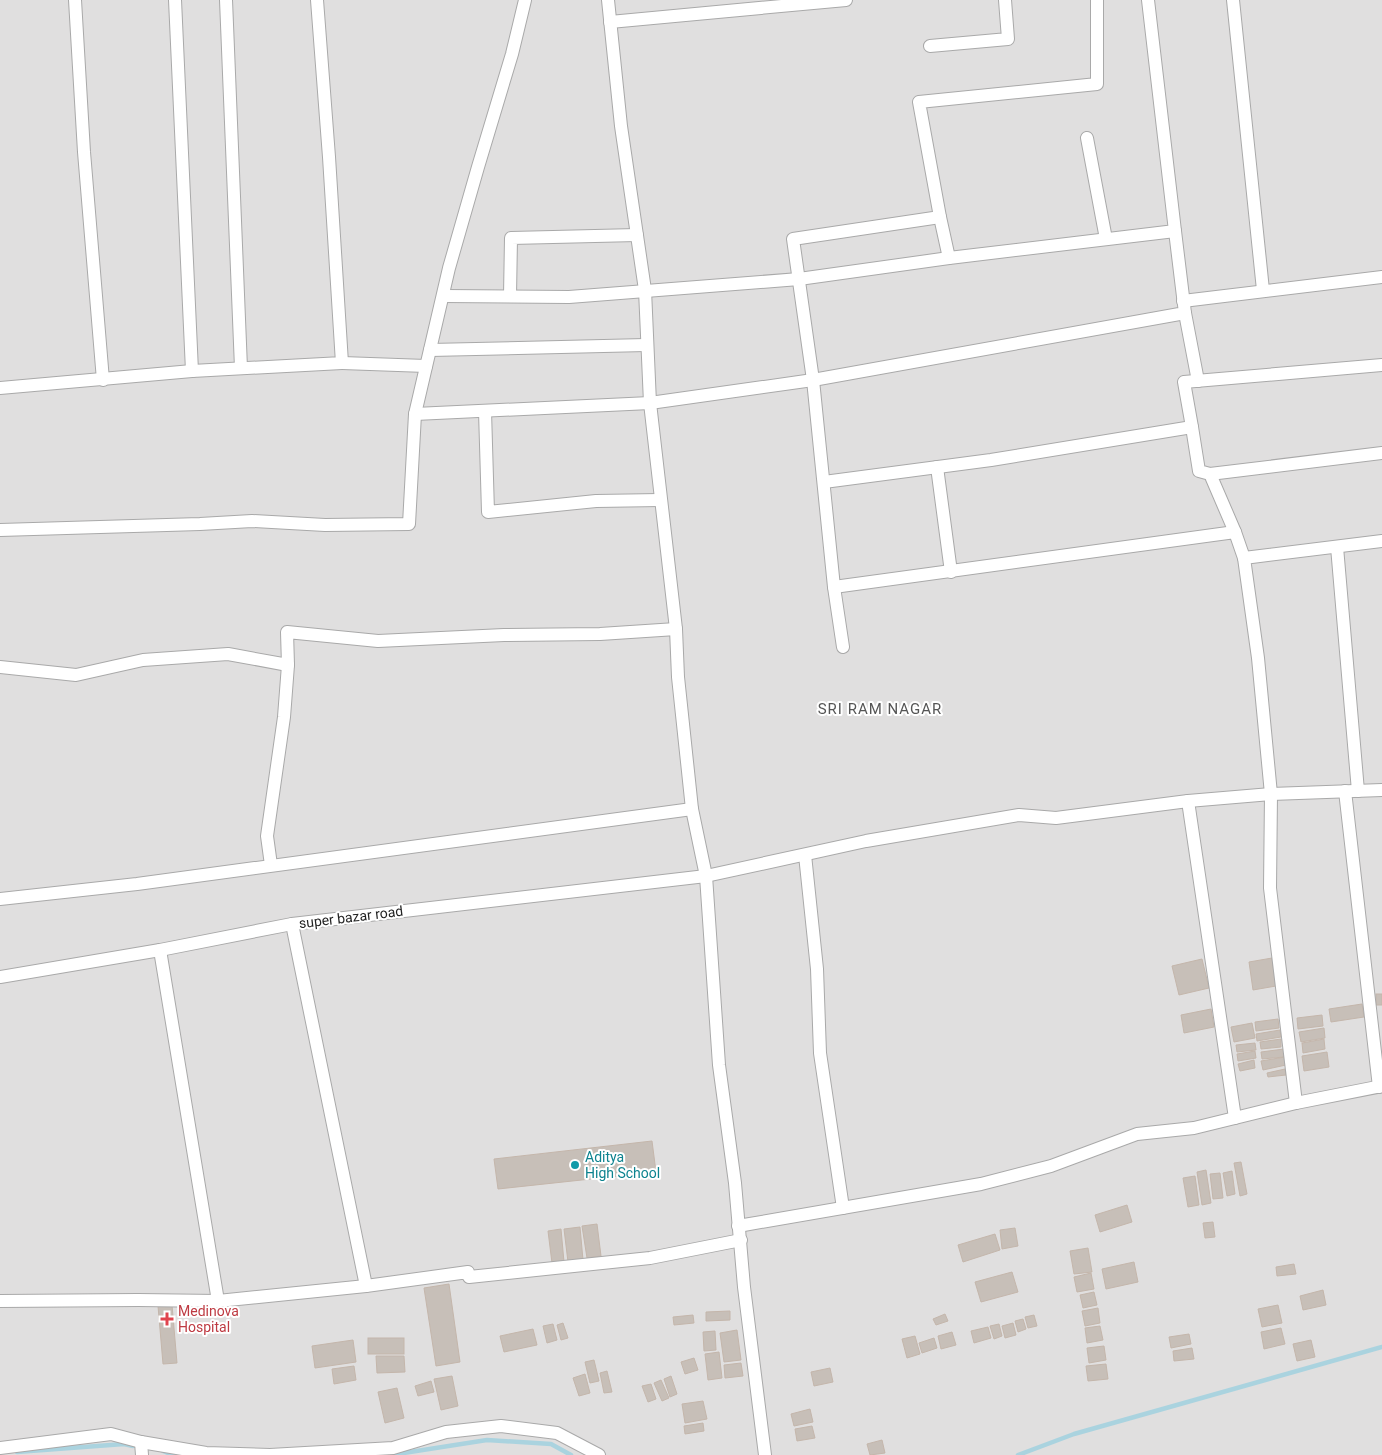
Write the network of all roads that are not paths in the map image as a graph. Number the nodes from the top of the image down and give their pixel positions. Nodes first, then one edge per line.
1 (75, 0) edge
2 (175, 0) edge
3 (226, 0) edge
4 (317, 0) edge
5 (525, 0) edge
6 (608, 0) edge
7 (846, 0) edge
8 (1005, 0) edge
9 (1097, 0) edge
10 (1148, 0) edge
11 (1234, 0) edge
12 (610, 22) junction
13 (930, 46) dead end
14 (1087, 138) dead end
15 (940, 217) junction
16 (1175, 231) junction
17 (637, 235) junction
18 (1106, 239) junction
19 (949, 258) junction
20 (1382, 277) edge
21 (799, 279) junction
22 (645, 290) junction
23 (1263, 290) junction
24 (444, 296) junction
25 (510, 296) junction
26 (1184, 307) junction
27 (646, 345) junction
28 (430, 350) junction
29 (342, 363) junction
30 (1382, 365) edge
31 (426, 366) junction
32 (241, 368) junction
33 (192, 371) junction
34 (103, 380) junction
35 (813, 380) junction
36 (1198, 381) junction
37 (0, 388) edge
38 (650, 403) junction
39 (485, 411) junction
40 (415, 414) junction
41 (1192, 427) junction
42 (1382, 453) edge
43 (937, 467) junction
44 (1210, 474) junction
45 (824, 482) junction
46 (660, 500) junction
47 (0, 530) edge
48 (1235, 532) junction
49 (1382, 541) edge
50 (1337, 546) junction
51 (1244, 558) junction
52 (951, 572) junction
53 (834, 586) junction
54 (676, 629) junction
55 (843, 647) dead end
56 (288, 665) junction
57 (0, 667) edge
58 (1382, 790) edge
59 (1345, 791) junction
60 (1358, 791) junction
61 (1271, 794) junction
62 (1188, 801) junction
63 (692, 809) junction
64 (805, 855) junction
65 (271, 865) junction
66 (706, 876) junction
67 (0, 899) edge
68 (292, 924) junction
69 (160, 950) junction
70 (0, 977) edge
71 (1380, 1086) edge
72 (1296, 1104) junction
73 (1235, 1118) junction
74 (843, 1208) junction
75 (738, 1226) junction
76 (741, 1240) junction
77 (366, 1286) junction
78 (0, 1301) edge
79 (218, 1301) junction
80 (141, 1442) junction
81 (0, 1448) edge
82 (142, 1455) edge
83 (599, 1455) edge
84 (765, 1455) edge

1 - 34 street
2 - 33 street
3 - 32 street
4 - 29 street
5 - 24 street
6 - 12 street
7 - 12 street
8 - 13 street
9 - 15 street
10 - 16 street
11 - 23 street
12 - 17 street
14 - 18 street
15 - 19 street
15 - 21 street
16 - 18 street
16 - 26 street
17 - 22 street
17 - 25 street
18 - 19 street
19 - 21 street
20 - 23 street
21 - 22 street
21 - 35 street
22 - 25 street
22 - 27 street
23 - 26 street
24 - 25 street
24 - 28 street
26 - 35 street
26 - 36 street
27 - 28 street
27 - 38 street
28 - 31 street
29 - 31 street
29 - 32 street
30 - 36 street
31 - 40 street
32 - 33 street
33 - 34 street
34 - 37 street
35 - 38 street
35 - 45 street
36 - 41 street
38 - 39 street
38 - 46 street
39 - 40 street
39 - 46 street
40 - 47 street
41 - 43 street
41 - 44 street
42 - 44 street
43 - 45 street
43 - 52 street
44 - 48 street
45 - 53 street
46 - 54 street
48 - 51 street
48 - 52 street
49 - 50 street
50 - 51 street
50 - 60 street
51 - 61 street
52 - 53 street
53 - 55 street
54 - 56 street
54 - 63 street
56 - 57 street
56 - 65 street
58 - 60 street, super bazar road
59 - 60 street, super bazar road
59 - 61 street, super bazar road
59 - 71 street
61 - 62 street, super bazar road
61 - 72 street
62 - 64 street, super bazar road
62 - 73 street
63 - 65 street
63 - 66 street
64 - 66 street, super bazar road
64 - 74 street
65 - 67 street
66 - 68 street, super bazar road
66 - 75 street
68 - 69 street, super bazar road
68 - 77 street
69 - 70 street, super bazar road
69 - 79 street
71 - 72 street
72 - 73 street
73 - 74 street
74 - 75 street
75 - 76 street
76 - 77 street
76 - 84 street
77 - 79 street
78 - 79 street
80 - 81 street
80 - 82 street
80 - 83 street

